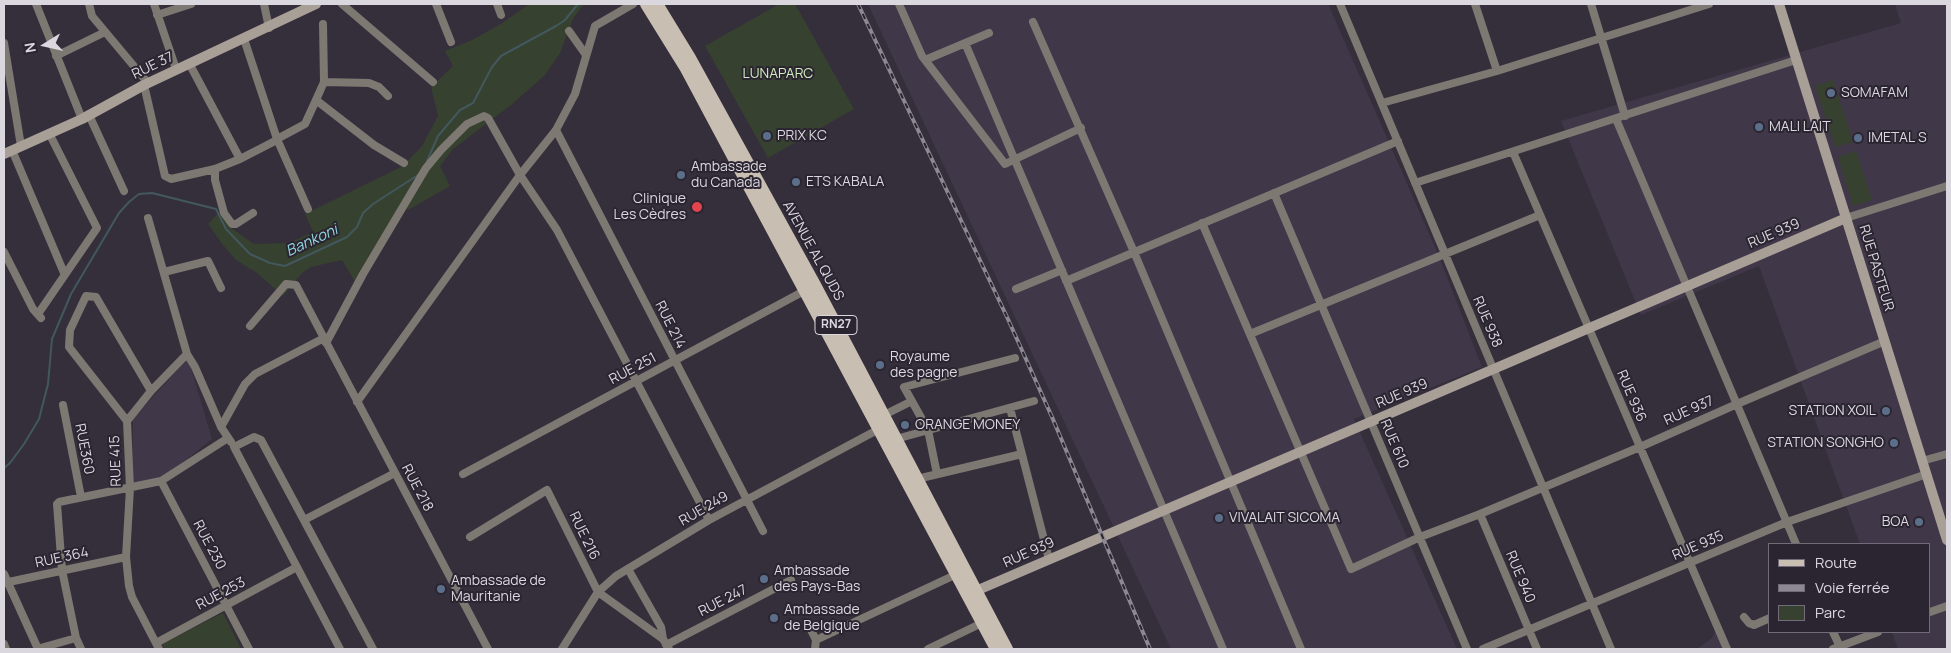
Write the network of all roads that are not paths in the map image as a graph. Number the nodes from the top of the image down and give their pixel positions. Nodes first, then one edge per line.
1 (36, 4) edge
2 (89, 4) edge
3 (154, 4) edge
4 (191, 4) edge
5 (264, 4) edge
6 (316, 4) edge
7 (342, 4) edge
8 (436, 4) edge
9 (497, 4) edge
10 (633, 4) edge
11 (646, 4) edge
12 (657, 4) edge
13 (899, 4) edge
14 (1340, 4) edge
15 (1475, 4) edge
16 (1591, 4) edge
17 (1708, 4) edge
18 (1779, 4) edge
19 (157, 15) junction
20 (501, 15) dead end
21 (1033, 22) dead end
22 (323, 24) dead end
23 (269, 28) junction
24 (569, 31) dead end
25 (105, 32) junction
26 (989, 33) dead end
27 (1601, 37) junction
28 (244, 39) junction
29 (452, 42) dead end
30 (4, 43) edge
31 (965, 43) junction
32 (586, 55) junction
33 (56, 56) junction
34 (925, 60) junction
35 (1796, 60) junction
36 (189, 63) junction
37 (176, 69) junction
38 (1497, 71) junction
39 (324, 82) junction
40 (432, 82) dead end
41 (146, 84) junction
42 (388, 96) dead end
43 (316, 100) junction
44 (1382, 103) junction
45 (1625, 116) junction
46 (85, 117) junction
47 (1616, 119) junction
48 (1081, 128) junction
49 (556, 130) junction
50 (49, 134) junction
51 (277, 139) junction
52 (1398, 141) junction
53 (12, 150) edge
54 (1513, 152) junction
55 (240, 159) junction
56 (1014, 159) junction
57 (404, 163) dead end
58 (215, 169) junction
59 (520, 176) junction
60 (1415, 183) junction
61 (1947, 186) edge
62 (124, 191) dead end
63 (1274, 193) junction
64 (308, 209) dead end
65 (253, 213) dead end
66 (1540, 215) junction
67 (148, 218) dead end
68 (1846, 218) junction
69 (1202, 223) junction
70 (4, 252) edge
71 (1134, 252) junction
72 (1445, 254) junction
73 (1062, 270) junction
74 (164, 272) junction
75 (64, 273) junction
76 (1066, 281) junction
77 (1687, 286) junction
78 (221, 288) dead end
79 (810, 288) junction
80 (1016, 289) dead end
81 (1321, 305) junction
82 (250, 326) dead end
83 (1588, 328) junction
84 (1250, 334) junction
85 (325, 341) junction
86 (1885, 341) junction
87 (187, 354) junction
88 (1015, 358) dead end
89 (675, 360) junction
90 (1494, 369) junction
91 (637, 381) junction
92 (151, 391) junction
93 (912, 401) junction
94 (1034, 401) dead end
95 (357, 402) junction
96 (1736, 404) junction
97 (63, 406) dead end
98 (1010, 408) junction
99 (127, 421) junction
100 (883, 422) junction
101 (1371, 422) junction
102 (221, 428) junction
103 (928, 430) junction
104 (228, 438) junction
105 (896, 439) junction
106 (234, 447) junction
107 (1640, 447) junction
108 (1300, 452) junction
109 (1022, 454) junction
110 (1947, 454) edge
111 (1922, 462) junction
112 (394, 473) junction
113 (464, 474) dead end
114 (937, 474) junction
115 (1926, 474) junction
116 (917, 479) junction
117 (161, 482) junction
118 (1231, 482) junction
119 (130, 488) junction
120 (1544, 488) junction
121 (81, 497) junction
122 (747, 500) junction
123 (1164, 510) junction
124 (1480, 514) junction
125 (304, 520) junction
126 (709, 520) junction
127 (1787, 522) junction
128 (763, 531) dead end
129 (470, 537) dead end
130 (1420, 537) junction
131 (1947, 540) edge
132 (1796, 543) edge
133 (126, 557) junction
134 (1049, 559) junction
135 (1690, 563) junction
136 (297, 567) junction
137 (628, 569) junction
138 (62, 570) junction
139 (4, 574) edge
140 (957, 574) junction
141 (791, 580) dead end
142 (6, 582) edge
143 (598, 592) junction
144 (972, 592) junction
145 (1592, 603) junction
146 (226, 606) junction
147 (1947, 606) edge
148 (1931, 612) edge
149 (1744, 616) dead end
150 (1768, 619) edge
151 (807, 622) dead end
152 (982, 623) junction
153 (1528, 630) junction
154 (1833, 633) edge
155 (1876, 633) edge
156 (76, 638) junction
157 (816, 640) junction
158 (4, 644) edge
159 (666, 644) edge
160 (157, 646) edge
161 (1838, 648) edge
162 (6, 649) edge
163 (37, 649) edge
164 (81, 649) edge
165 (250, 649) edge
166 (340, 649) edge
167 (373, 649) edge
168 (488, 649) edge
169 (562, 649) edge
170 (815, 649) edge
171 (928, 649) edge
172 (996, 649) edge
173 (1007, 649) edge
174 (1223, 649) edge
175 (1302, 649) edge
176 (1467, 649) edge
177 (1482, 649) edge
178 (1536, 649) edge
179 (1612, 649) edge
180 (1727, 649) edge

1 - 33 street
2 - 25 street
3 - 19 street
4 - 19 street
5 - 23 street
6 - 23 main road, RUE 37
7 - 40 street
8 - 29 street
9 - 20 street
10 - 32 street
11 - 79 main road, AVENUE AL QUDS / RN27
12 - 79 main road, AVENUE AL QUDS / RN27
13 - 34 street
14 - 44 street, RUE 938
15 - 38 street
16 - 27 street
17 - 27 street
18 - 35 main road, RUE PASTEUR
19 - 37 street
21 - 48 street
22 - 39 street
23 - 28 main road, RUE 37
24 - 32 street
25 - 33 street
25 - 41 street
26 - 31 street
27 - 38 street
27 - 45 street
28 - 36 main road, RUE 37
28 - 51 street
30 - 53 street
31 - 34 street
31 - 56 street
32 - 49 street
33 - 46 street
34 - 56 street
35 - 45 street
35 - 68 main road, RUE PASTEUR
36 - 37 main road, RUE 37
36 - 55 street
37 - 41 main road, RUE 37
38 - 44 street
39 - 42 street
39 - 43 street
41 - 46 main road, RUE 37
41 - 58 street
43 - 51 street
43 - 57 street
44 - 52 street, RUE 938
45 - 47 street
46 - 50 main road, RUE 37
46 - 62 street
47 - 54 street
47 - 77 street
48 - 56 street
48 - 71 street
49 - 59 street
49 - 89 street, RUE 214
50 - 53 main road, RUE 37
50 - 75 street
51 - 55 street
51 - 64 street
52 - 60 street, RUE 938
52 - 63 street
53 - 75 street
54 - 60 street
54 - 66 street, RUE 936
55 - 58 street
56 - 73 street
58 - 65 street
59 - 85 street
59 - 91 street
59 - 95 street
60 - 72 street, RUE 938
61 - 68 street
63 - 69 street
63 - 81 street, RUE 610
66 - 72 street
66 - 83 street, RUE 936
67 - 74 street
68 - 77 main road, RUE 939
68 - 86 main road, RUE PASTEUR
69 - 71 street
69 - 84 street
70 - 75 street
71 - 76 street
71 - 118 street
72 - 81 street
72 - 90 street, RUE 938
73 - 76 street
73 - 80 street
74 - 78 street
74 - 87 street
76 - 123 street
77 - 83 main road, RUE 939
77 - 96 street
79 - 89 street, RUE 251
79 - 100 main road, AVENUE AL QUDS / RN27
81 - 84 street
81 - 101 street, RUE 610
82 - 85 street, RUE 218
83 - 90 main road, RUE 939
83 - 107 street, RUE 936
84 - 108 street
85 - 95 street, RUE 218
85 - 102 street
86 - 96 street, RUE 937
86 - 111 main road, RUE PASTEUR
87 - 92 street, RUE 415
87 - 102 street
88 - 93 street
89 - 91 street, RUE 251
89 - 122 street, RUE 214
90 - 101 main road, RUE 939
90 - 120 street, RUE 938
91 - 113 street, RUE 251
91 - 126 street
92 - 99 street, RUE 415
92 - 99 street
93 - 100 street, RUE 249
93 - 103 street
94 - 98 street
95 - 112 street, RUE 218
96 - 107 street, RUE 937
96 - 127 street
97 - 121 street, RUE360
98 - 103 street
98 - 109 street
99 - 119 street, RUE 415
100 - 105 main road, AVENUE AL QUDS / RN27
100 - 122 street, RUE 249
100 - 140 main road, AVENUE AL QUDS / RN27
101 - 108 main road, RUE 939
101 - 130 street, RUE 610
102 - 104 street
103 - 105 street
103 - 114 street
104 - 106 street
104 - 117 street
105 - 116 main road, AVENUE AL QUDS / RN27
106 - 125 street
106 - 136 street
107 - 120 street, RUE 937
107 - 135 street, RUE 936
108 - 118 main road, RUE 939
108 - 130 street, RUE 937
109 - 114 street
109 - 134 street
110 - 111 street
111 - 115 main road, RUE PASTEUR
112 - 125 street
112 - 168 street, RUE 218
114 - 116 street
115 - 127 street, RUE 935
115 - 131 main road, RUE PASTEUR
116 - 144 main road, AVENUE AL QUDS / RN27
117 - 119 street
117 - 146 street, RUE 230
118 - 123 main road, RUE 939
118 - 175 street
119 - 121 street
119 - 133 street, RUE 415
120 - 124 street, RUE 937
120 - 145 street, RUE 938
121 - 138 street
122 - 126 street, RUE 249
122 - 128 street, RUE 214
123 - 134 main road, RUE 939
123 - 174 street
124 - 130 street, RUE 937
124 - 153 street, RUE 940
125 - 167 street
126 - 137 street, RUE 249
127 - 132 street
127 - 135 street, RUE 935
129 - 143 street, RUE 216
130 - 176 street, RUE 610
133 - 138 street, RUE 364
133 - 160 street, RUE 415
134 - 144 main road, RUE 939
135 - 145 street, RUE 935
135 - 180 street, RUE 936
136 - 146 street, RUE 253
136 - 166 street
137 - 143 street, RUE 249
137 - 159 street
138 - 142 street, RUE 364
138 - 156 street
139 - 142 street
140 - 144 main road, AVENUE AL QUDS / RN27
140 - 157 street
141 - 159 street, RUE 247
142 - 163 street
143 - 159 street, RUE 216
143 - 169 street, RUE 249
144 - 152 main road, AVENUE AL QUDS / RN27
144 - 173 main road, AVENUE AL QUDS / RN27
145 - 153 street, RUE 935
145 - 179 street, RUE 938
146 - 160 street, RUE 253
146 - 165 street, RUE 230
147 - 148 street
149 - 150 street
151 - 157 street
152 - 171 street
152 - 172 main road, AVENUE AL QUDS / RN27
153 - 177 street, RUE 935
153 - 178 street, RUE 940
154 - 161 street
155 - 161 street
156 - 163 street
156 - 164 street
157 - 170 street
158 - 162 street

